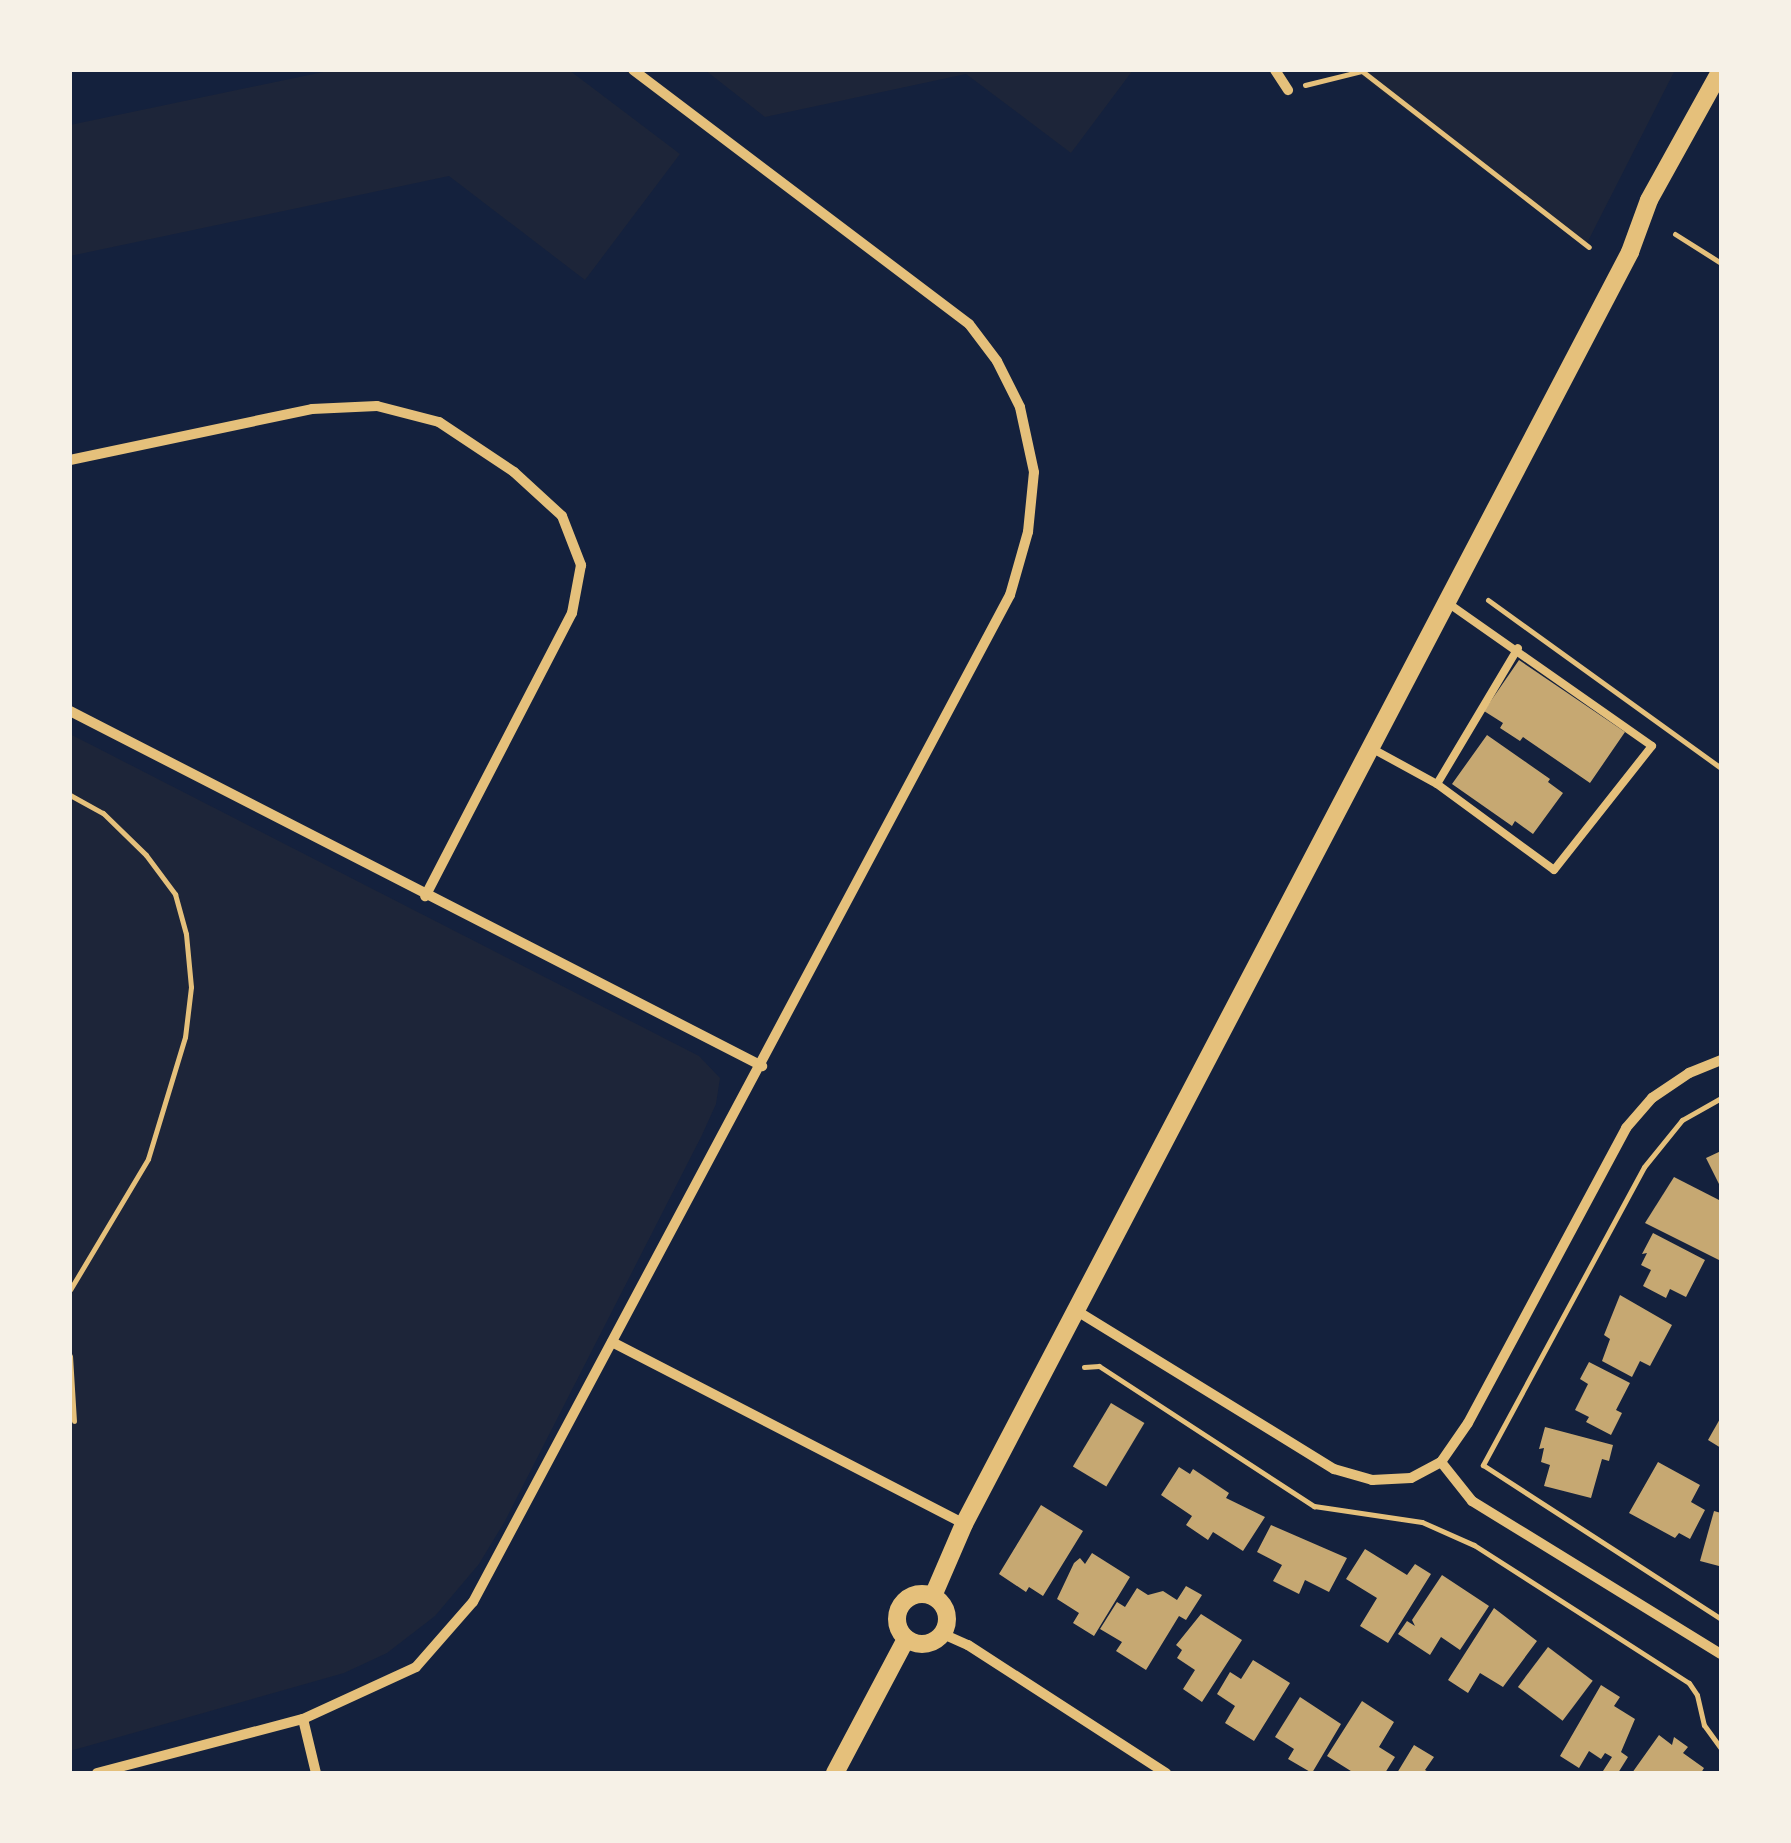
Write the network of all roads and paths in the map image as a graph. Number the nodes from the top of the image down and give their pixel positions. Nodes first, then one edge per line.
1 (633, 70) edge
2 (1276, 70) edge
3 (1721, 70) edge
4 (1288, 90) joint
5 (1675, 234) dead end
6 (1589, 247) dead end
7 (1721, 263) edge
8 (70, 460) edge
9 (1488, 600) dead end
10 (1446, 602) junction
11 (1518, 648) junction
12 (70, 710) edge
13 (1370, 747) junction
14 (1721, 768) edge
15 (1437, 784) junction
16 (70, 794) edge
17 (425, 896) junction
18 (1721, 1060) edge
19 (762, 1066) junction
20 (1721, 1098) edge
21 (70, 1290) edge
22 (1078, 1311) junction
23 (612, 1342) junction
24 (70, 1356) edge
25 (1084, 1366) dead end
26 (74, 1421) dead end
27 (1441, 1462) junction
28 (964, 1524) junction
29 (932, 1596) junction
30 (1721, 1619) edge
31 (943, 1634) junction
32 (906, 1638) junction
33 (1721, 1654) edge
34 (303, 1719) junction
35 (1721, 1748) edge
36 (97, 1773) edge
37 (316, 1773) edge
38 (836, 1773) edge
39 (1166, 1773) edge

1 - 19 street
2 - 4 street
3 - 10 street
4 - 6 path
5 - 7 path
8 - 17 street
9 - 14 path
10 - 11 lane
10 - 13 street
11 - 15 lane
11 - 15 lane
12 - 17 street
13 - 15 lane
13 - 22 street
16 - 21 path
17 - 19 street
18 - 27 street
19 - 23 street
20 - 30 path
22 - 27 street
22 - 28 street
23 - 28 street
23 - 34 street
24 - 26 path
25 - 35 path
27 - 33 street
28 - 29 street
29 - 31 street
29 - 32 street
31 - 32 street
31 - 39 street
32 - 38 street
34 - 36 street
34 - 37 street

